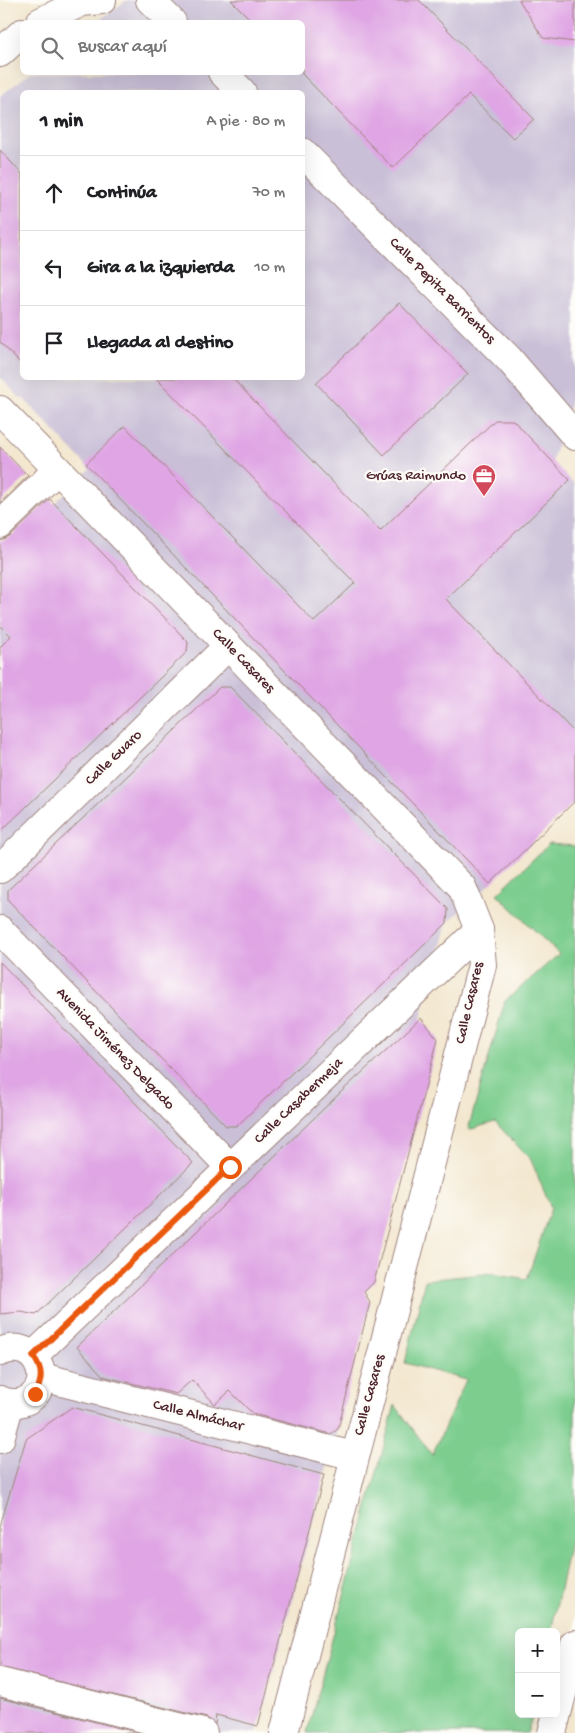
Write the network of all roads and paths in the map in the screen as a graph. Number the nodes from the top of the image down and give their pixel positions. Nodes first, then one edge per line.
1 (102, 0) edge
2 (150, 0) edge
3 (44, 20) edge
4 (170, 20) edge
5 (20, 35) edge
6 (0, 53) edge
7 (225, 75) edge
8 (240, 90) edge
9 (305, 155) edge
10 (0, 410) edge
11 (575, 436) edge
12 (57, 470) junction
13 (0, 525) edge
14 (228, 646) junction
15 (0, 869) edge
16 (0, 930) edge
17 (478, 930) junction
18 (230, 1167) junction
19 (0, 1352) edge
20 (38, 1366) junction
21 (5, 1401) edge
22 (0, 1439) edge
23 (354, 1456) junction
24 (575, 1644) edge
25 (0, 1682) edge
26 (203, 1733) edge
27 (284, 1733) edge
28 (552, 1733) edge

1 - 3 main road
2 - 4 main road
5 - 6 main road
7 - 8 main road
9 - 11 main road, Calle Pepita Barrientos
10 - 12 main road, Calle Casares
12 - 13 main road
12 - 14 main road, Calle Casares
14 - 15 main road, Calle Guaro
14 - 17 main road, Calle Casares
16 - 18 main road, Avenida Jiménez Delgado
17 - 18 main road, Calle Casabermeja
17 - 23 main road, Calle Casares
18 - 20 main road, Calle Casabermeja
19 - 20 main road, Calle Almáchar
20 - 21 main road, Calle Casabermeja
20 - 23 main road, Calle Almáchar
21 - 22 main road
23 - 27 main road, Calle Casares
24 - 28 main road
25 - 26 main road

